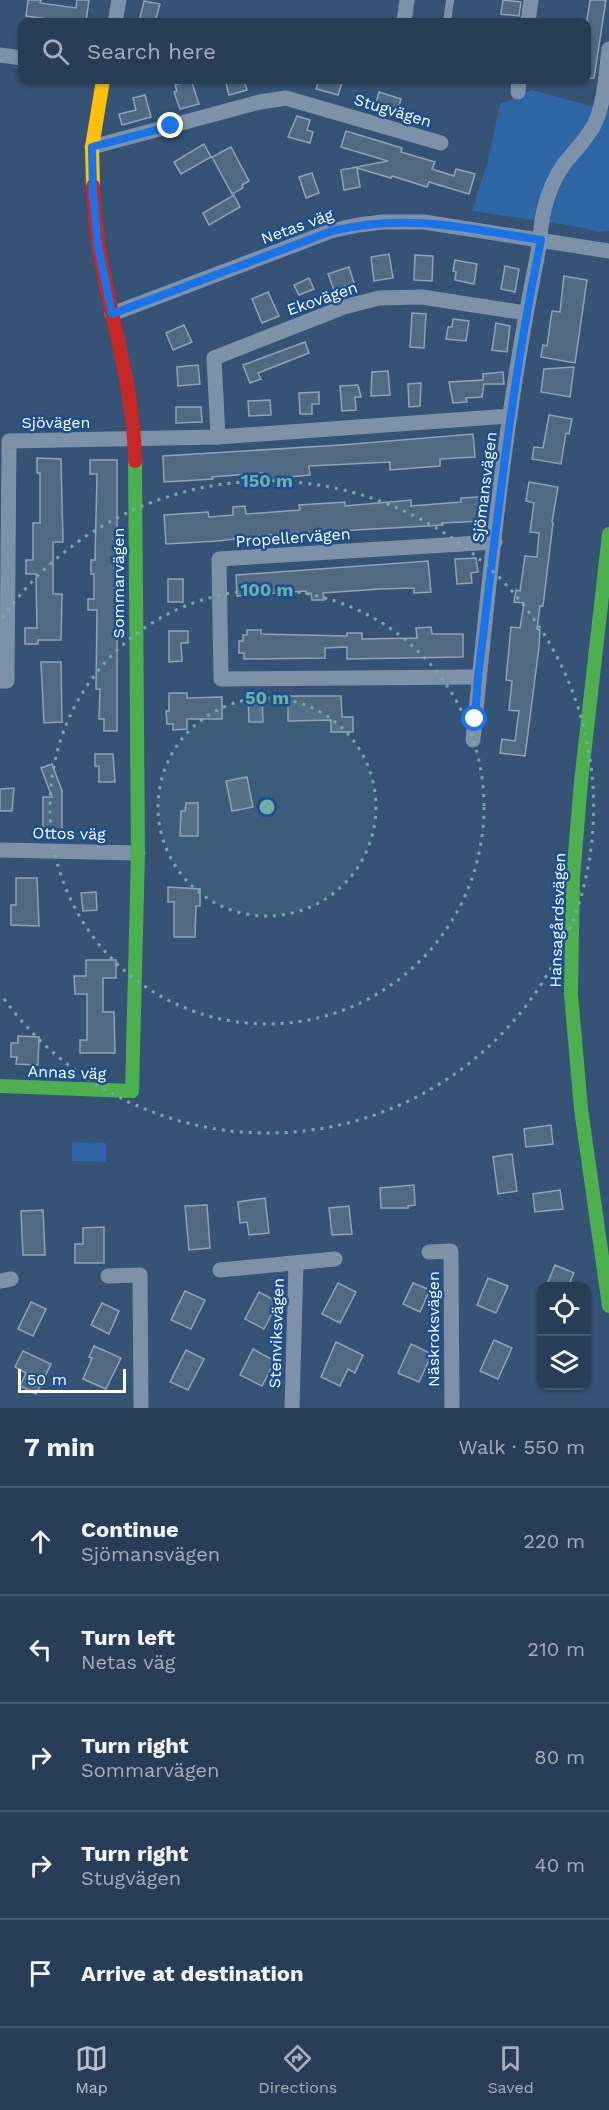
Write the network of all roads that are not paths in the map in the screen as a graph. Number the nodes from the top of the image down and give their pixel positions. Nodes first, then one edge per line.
1 (119, 0) edge
2 (407, 0) edge
3 (450, 0) edge
4 (531, 0) edge
5 (116, 18) edge
6 (405, 18) edge
7 (448, 18) edge
8 (529, 18) edge
9 (609, 49) edge
10 (0, 55) edge
11 (18, 57) edge
12 (103, 84) edge
13 (441, 143) dead end
14 (92, 147) junction
15 (541, 240) junction
16 (609, 251) edge
17 (526, 313) junction
18 (112, 314) junction
19 (510, 416) junction
20 (218, 437) junction
21 (135, 440) junction
22 (609, 534) edge
23 (495, 542) junction
24 (478, 677) junction
25 (0, 681) edge
26 (473, 740) dead end
27 (0, 850) edge
28 (138, 853) junction
29 (0, 1086) edge
30 (132, 1091) joint
31 (429, 1252) dead end
32 (335, 1259) dead end
33 (296, 1263) junction
34 (220, 1270) dead end
35 (108, 1276) dead end
36 (609, 1306) edge
37 (141, 1408) edge
38 (292, 1408) edge
39 (452, 1408) edge

1 - 5 street
2 - 6 street
3 - 7 lane
4 - 8 street
9 - 15 street, Sjömansvägen
10 - 11 street
12 - 14 street, Sommarvägen
13 - 14 street, Stugvägen
14 - 18 street, Sommarvägen
15 - 16 street, Netas väg
15 - 17 street, Sjömansvägen
15 - 18 street, Netas väg
17 - 19 street, Sjömansvägen
17 - 20 street, Ekovägen
18 - 21 street, Sommarvägen
19 - 20 street
19 - 23 street, Sjömansvägen
20 - 21 street
21 - 25 street, Sjövägen
21 - 28 street, Sommarvägen
22 - 36 street, Hansagårdsvägen
23 - 24 street, Sjömansvägen
23 - 24 street, Propellervägen
24 - 26 street, Sjömansvägen
27 - 28 street, Ottos väg
28 - 30 street, Sommarvägen
29 - 30 street, Annas väg
31 - 39 street, Näskroksvägen
32 - 33 street
33 - 34 street, Stenviksvägen
33 - 38 street, Stenviksvägen
35 - 37 street

